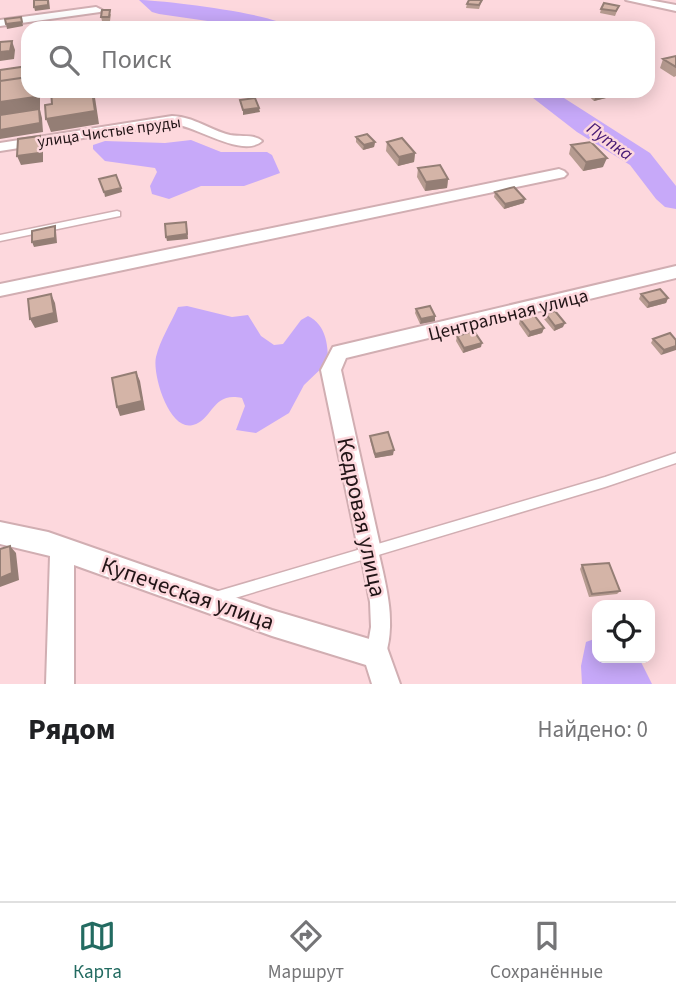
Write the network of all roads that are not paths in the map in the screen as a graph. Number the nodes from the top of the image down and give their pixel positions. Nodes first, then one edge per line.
1 (631, 0) edge
2 (676, 8) edge
3 (96, 10) dead end
4 (0, 23) edge
5 (255, 141) dead end
6 (0, 147) edge
7 (559, 174) dead end
8 (117, 214) dead end
9 (0, 238) edge
10 (676, 272) edge
11 (0, 290) edge
12 (340, 352) joint
13 (676, 458) edge
14 (0, 533) edge
15 (62, 549) junction
16 (369, 550) junction
17 (208, 600) junction
18 (376, 655) junction
19 (60, 684) edge
20 (386, 684) edge

1 - 2 street
3 - 4 street
5 - 6 street, улица Чистые пруды
7 - 11 street
8 - 9 lane
10 - 12 street, Центральная улица
12 - 16 street, Кедровая улица
13 - 16 lane
14 - 15 street, Купеческая улица
15 - 17 street, Купеческая улица
15 - 19 street
16 - 17 lane
16 - 18 street, Кедровая улица
17 - 18 street, Купеческая улица
18 - 20 street, Кедровая улица

